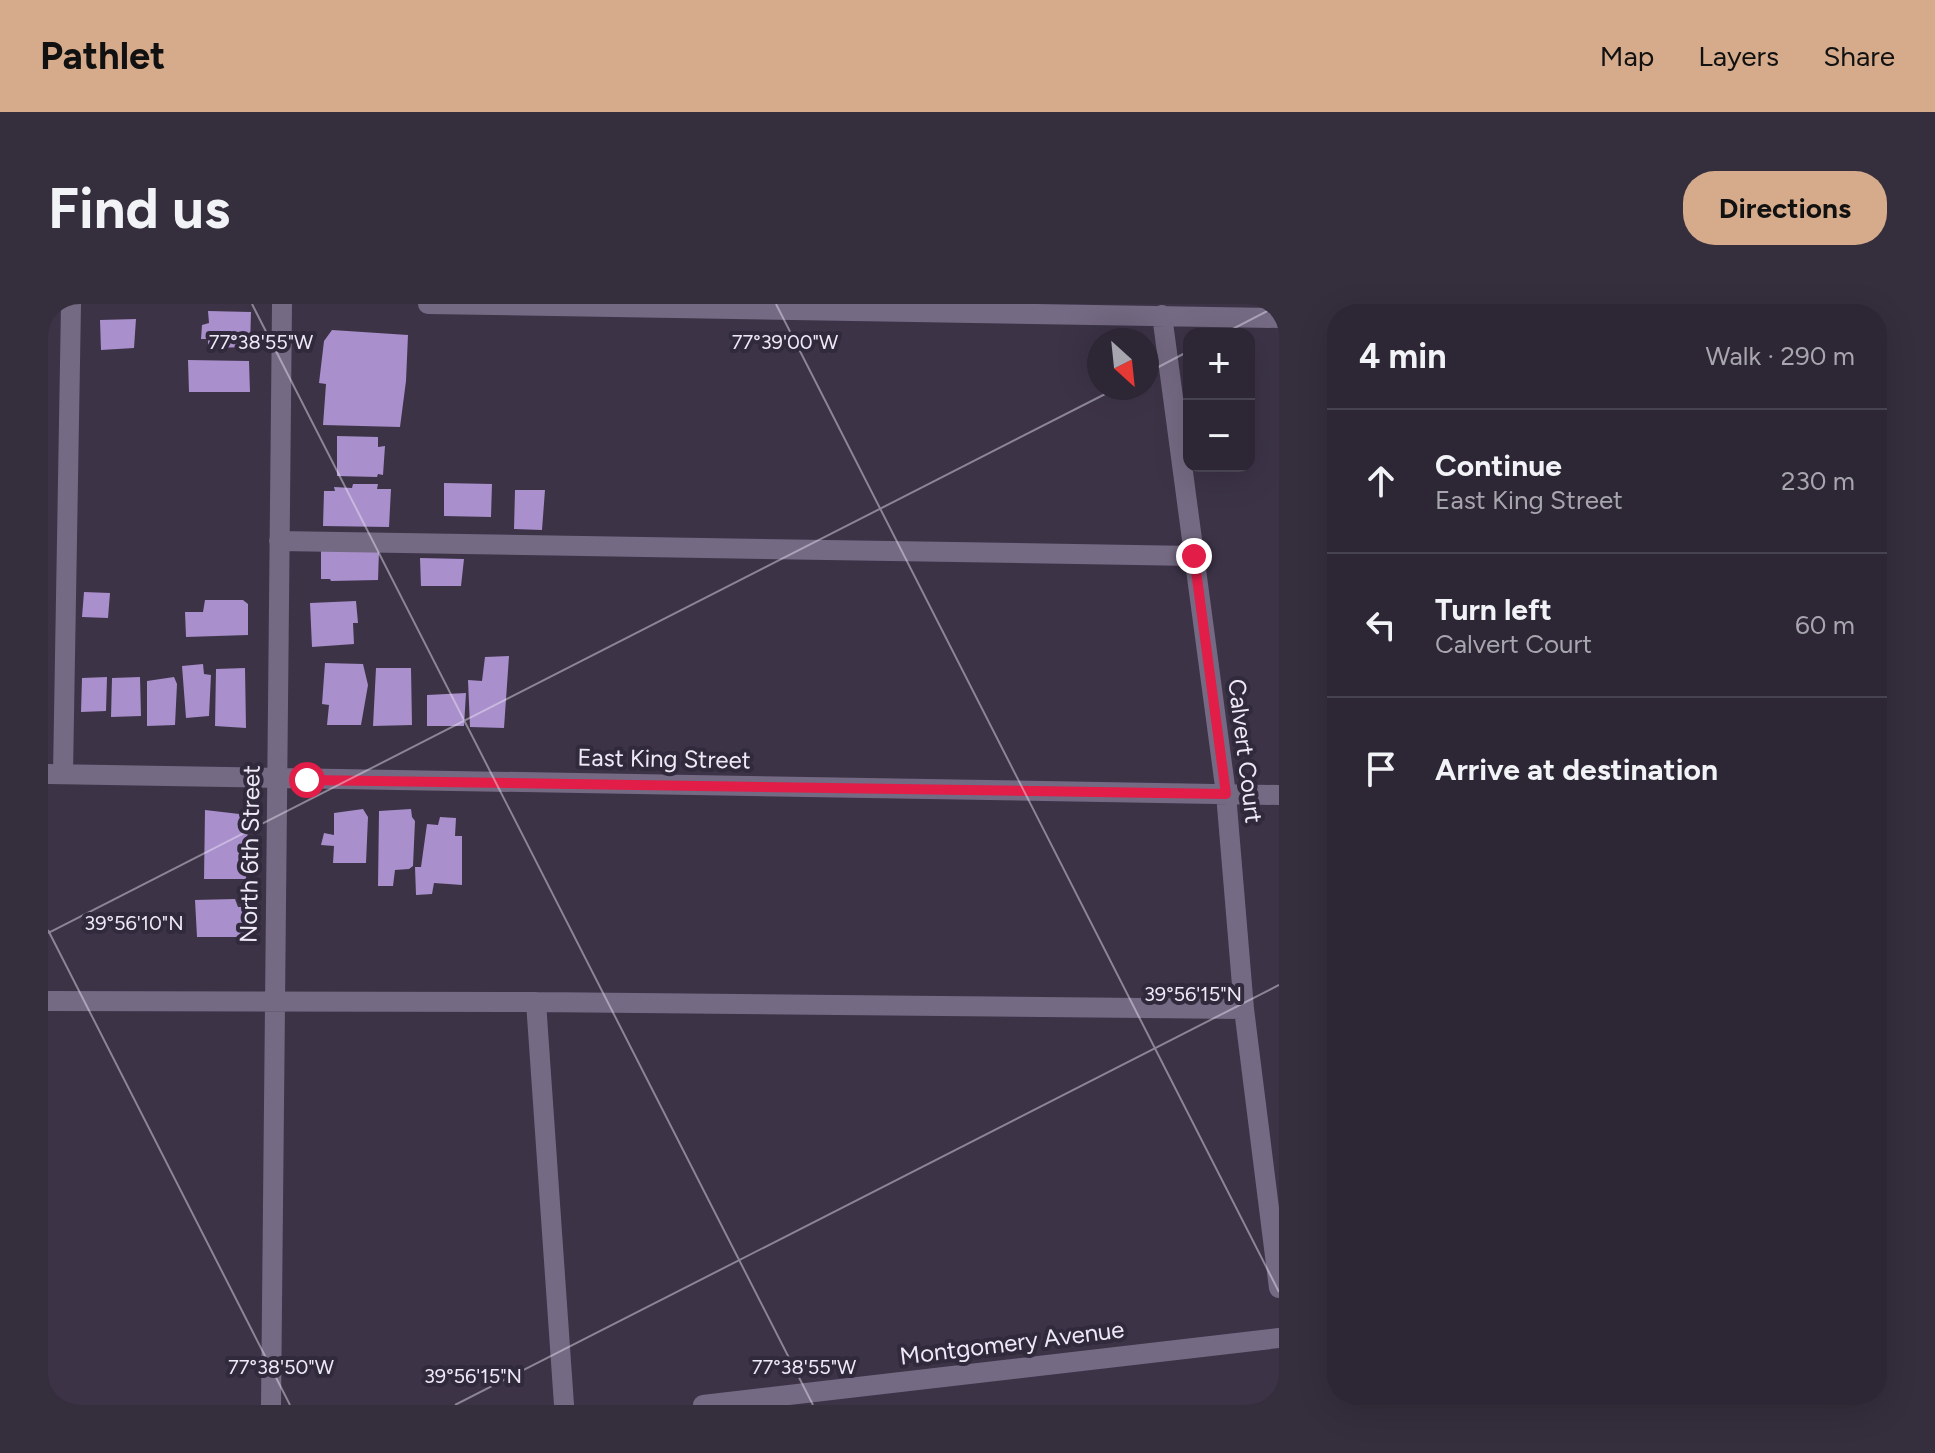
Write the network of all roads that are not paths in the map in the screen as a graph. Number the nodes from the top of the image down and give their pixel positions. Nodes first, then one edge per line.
1 (71, 304) edge
2 (282, 304) edge
3 (428, 304) edge
4 (1162, 315) junction
5 (1279, 318) edge
6 (279, 541) junction
7 (1194, 556) junction
8 (55, 774) edge
9 (277, 779) junction
10 (1226, 794) junction
11 (1279, 795) edge
12 (48, 1001) edge
13 (274, 1001) junction
14 (536, 1002) junction
15 (1244, 1009) junction
16 (1279, 1288) edge
17 (1279, 1338) edge
18 (271, 1405) edge
19 (564, 1405) edge
20 (703, 1405) edge

1 - 8 street
2 - 6 street, North 6th Street
3 - 4 street
4 - 5 street
4 - 7 street, Calvert Court
6 - 7 street
6 - 9 street, North 6th Street
7 - 10 street, Calvert Court
8 - 9 street, East King Street
9 - 10 street, East King Street
9 - 13 street, North 6th Street
10 - 11 street, East King Street
10 - 15 street, Calvert Court
12 - 13 street
13 - 14 street
13 - 18 street, North 6th Street
14 - 15 street
14 - 19 street
15 - 16 street, Calvert Court
17 - 20 street, Montgomery Avenue

